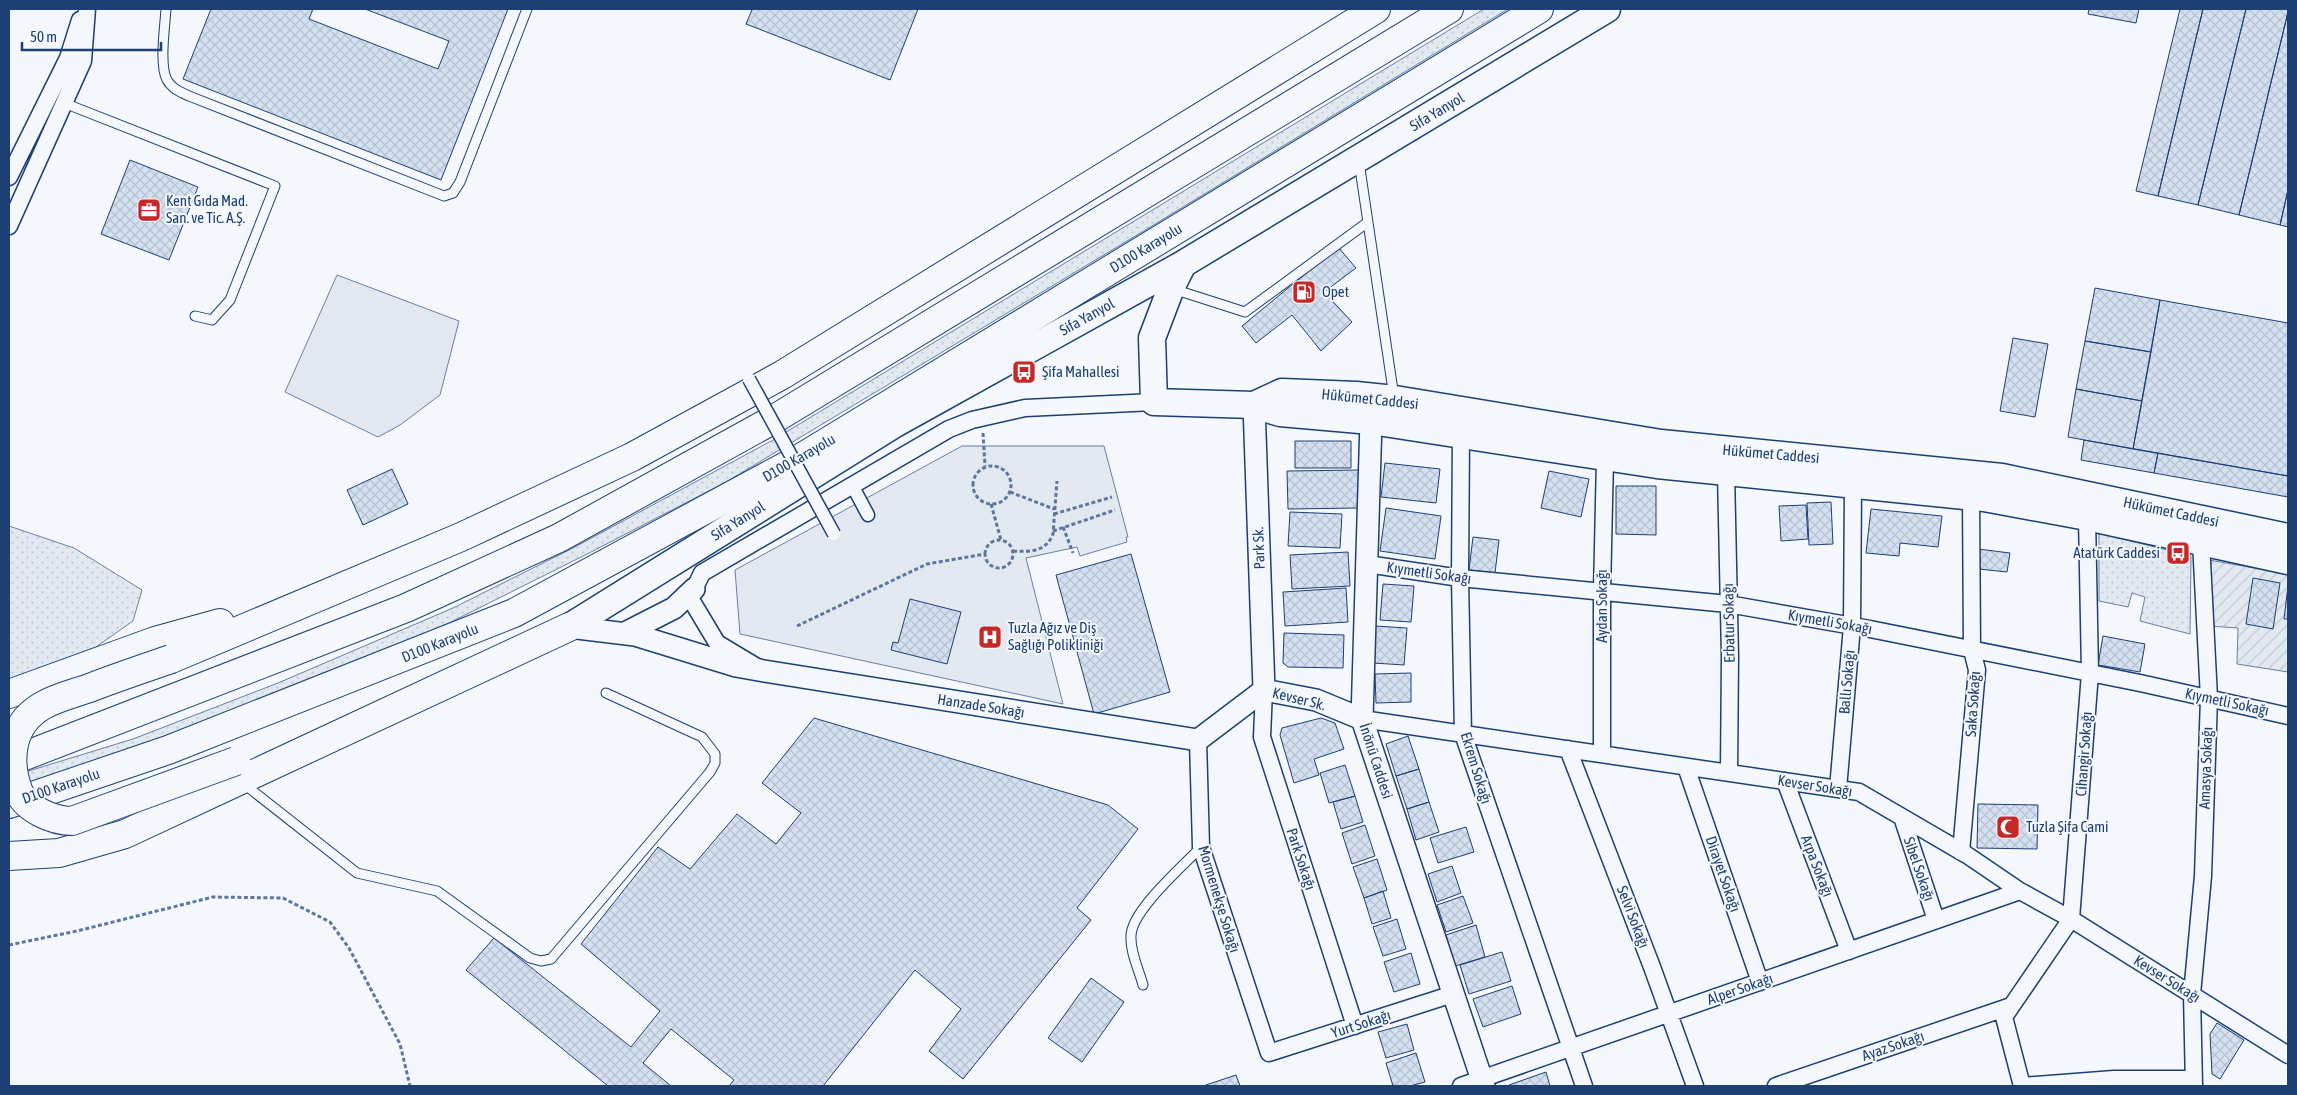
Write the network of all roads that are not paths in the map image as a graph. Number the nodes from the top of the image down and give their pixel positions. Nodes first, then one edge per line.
1 (85, 9) edge
2 (166, 9) edge
3 (527, 9) edge
4 (1376, 9) edge
5 (1448, 9) edge
6 (1539, 9) edge
7 (1607, 9) edge
8 (64, 103) junction
9 (1358, 158) junction
10 (9, 177) edge
11 (1368, 222) junction
12 (9, 226) edge
13 (1183, 264) junction
14 (1171, 288) junction
15 (195, 316) dead end
16 (749, 379) dead end
17 (1395, 400) junction
18 (1154, 402) junction
19 (1254, 405) junction
20 (1371, 421) junction
21 (1461, 434) junction
22 (1605, 458) junction
23 (1726, 473) junction
24 (852, 485) junction
25 (1853, 485) junction
26 (1971, 496) junction
27 (868, 515) dead end
28 (2087, 517) junction
29 (834, 534) dead end
30 (2288, 536) edge
31 (2201, 542) junction
32 (2288, 561) edge
33 (1367, 564) junction
34 (1460, 578) junction
35 (694, 589) junction
36 (1602, 592) junction
37 (320, 596) junction
38 (1728, 604) junction
39 (569, 626) junction
40 (1852, 626) junction
41 (625, 633) junction
42 (1972, 650) junction
43 (764, 671) junction
44 (2090, 673) junction
45 (1264, 690) junction
46 (606, 693) dead end
47 (9, 694) edge
48 (2208, 698) junction
49 (2288, 716) edge
50 (1362, 719) junction
51 (1463, 734) junction
52 (1198, 740) junction
53 (1568, 749) junction
54 (1602, 754) junction
55 (9, 762) edge
56 (1686, 767) junction
57 (238, 771) junction
58 (1729, 773) junction
59 (1785, 781) junction
60 (1838, 789) junction
61 (9, 804) edge
62 (1902, 817) junction
63 (1201, 846) junction
64 (1961, 852) junction
65 (9, 856) edge
66 (2020, 891) junction
67 (2071, 919) junction
68 (1936, 920) junction
69 (1848, 951) junction
70 (1760, 982) junction
71 (1143, 985) dead end
72 (1452, 994) junction
73 (2192, 994) junction
74 (2011, 1006) junction
75 (1669, 1014) junction
76 (1355, 1026) junction
77 (1571, 1048) junction
78 (1268, 1054) joint
79 (2288, 1055) edge
80 (1482, 1083) edge
81 (2194, 1083) edge
82 (1461, 1086) edge
83 (1584, 1086) edge
84 (1695, 1086) edge
85 (1776, 1086) edge
86 (2022, 1086) edge

1 - 8 street
1 - 10 street
2 - 3 lane
4 - 37 highway
5 - 55 highway
6 - 61 highway, D100 Karayolu
7 - 9 main road, Sifa Yanyol
8 - 12 street
8 - 15 lane
9 - 11 lane
9 - 13 main road, Sifa Yanyol
11 - 14 lane
11 - 17 lane
13 - 14 main road
13 - 39 main road, Sifa Yanyol
14 - 18 main road
16 - 29 street, bridge
17 - 19 main road, Hükümet Caddesi
17 - 30 main road, Hükümet Caddesi
18 - 19 main road, Hükümet Caddesi
18 - 24 street
19 - 20 main road, Hükümet Caddesi
19 - 45 street, Park Sk.
20 - 21 main road, Hükümet Caddesi
20 - 33 street, İnönü Caddesi
21 - 22 main road, Hükümet Caddesi
21 - 34 street, Ekrem Sokağı
22 - 23 main road, Hükümet Caddesi
22 - 36 street, Aydan Sokağı
23 - 25 main road, Hükümet Caddesi
23 - 38 street, Erbatur Sokağı
24 - 27 street
24 - 35 street
25 - 26 main road, Hükümet Caddesi
25 - 40 street, Ballı Sokağı
26 - 28 main road, Hükümet Caddesi
26 - 42 street, Saka Sokağı
28 - 31 main road, Hükümet Caddesi
28 - 44 street, Cihangir Sokağı
31 - 32 main road, Hükümet Caddesi
31 - 48 street, Amasya Sokağı
33 - 34 street, Kıymetli Sokağı
33 - 50 street, İnönü Caddesi
34 - 36 street, Kıymetli Sokağı
34 - 51 street, Ekrem Sokağı
35 - 41 street
35 - 43 street
36 - 38 street, Kıymetli Sokağı
36 - 54 street, Aydan Sokağı
37 - 47 highway
37 - 57 highway, bridge
38 - 40 street, Kıymetli Sokağı
38 - 58 street, Erbatur Sokağı
39 - 41 street, Hanzade Sokağı
39 - 57 highway
40 - 42 street, Kıymetli Sokağı
40 - 60 street, Ballı Sokağı
41 - 43 street, Hanzade Sokağı
42 - 44 street, Kıymetli Sokağı
42 - 64 street, Saka Sokağı
43 - 52 street, Hanzade Sokağı
44 - 48 street, Kıymetli Sokağı
44 - 67 street, Cihangir Sokağı
45 - 50 street, Kevser Sk.
45 - 52 street
45 - 76 street, Park Sokağı
46 - 57 lane
48 - 49 street, Kıymetli Sokağı
48 - 73 street, Amasya Sokağı
50 - 51 street, Kevser Sokağı
50 - 72 street, İnönü Caddesi
51 - 53 street, Kevser Sokağı
51 - 77 street, Ekrem Sokağı
52 - 63 street, Mormenekşe Sokağı
53 - 54 street, Kevser Sokağı
53 - 75 street, Selvi Sokağı
54 - 56 street, Kevser Sokağı
56 - 58 street, Kevser Sokağı
56 - 70 street, Dirayet Sokağı
57 - 65 highway
58 - 59 street, Kevser Sokağı
59 - 60 street, Kevser Sokağı
59 - 69 street, Arpa Sokağı
60 - 62 street, Kevser Sokağı
62 - 64 street, Kevser Sokağı
62 - 68 street, Sibel Sokağı
63 - 71 lane
63 - 78 street, Mormenekşe Sokağı
64 - 66 street, Kevser Sokağı
66 - 67 street, Kevser Sokağı
66 - 68 street, Alper Sokağı
67 - 73 street, Kevser Sokağı
67 - 74 street
68 - 69 street, Alper Sokağı
69 - 70 street, Alper Sokağı
70 - 75 street, Alper Sokağı
72 - 76 street, Yurt Sokağı
72 - 80 street, İnönü Caddesi
73 - 79 street, Kevser Sokağı
73 - 81 street, Amasya Sokağı
74 - 85 street, Ayaz Sokağı
74 - 86 street
75 - 77 street, Alper Sokağı
75 - 84 street, Selvi Sokağı
76 - 78 street, Yurt Sokağı
77 - 80 street, Alper Sokağı
77 - 83 street, Ekrem Sokağı
80 - 82 street, Alper Sokağı
81 - 86 street

